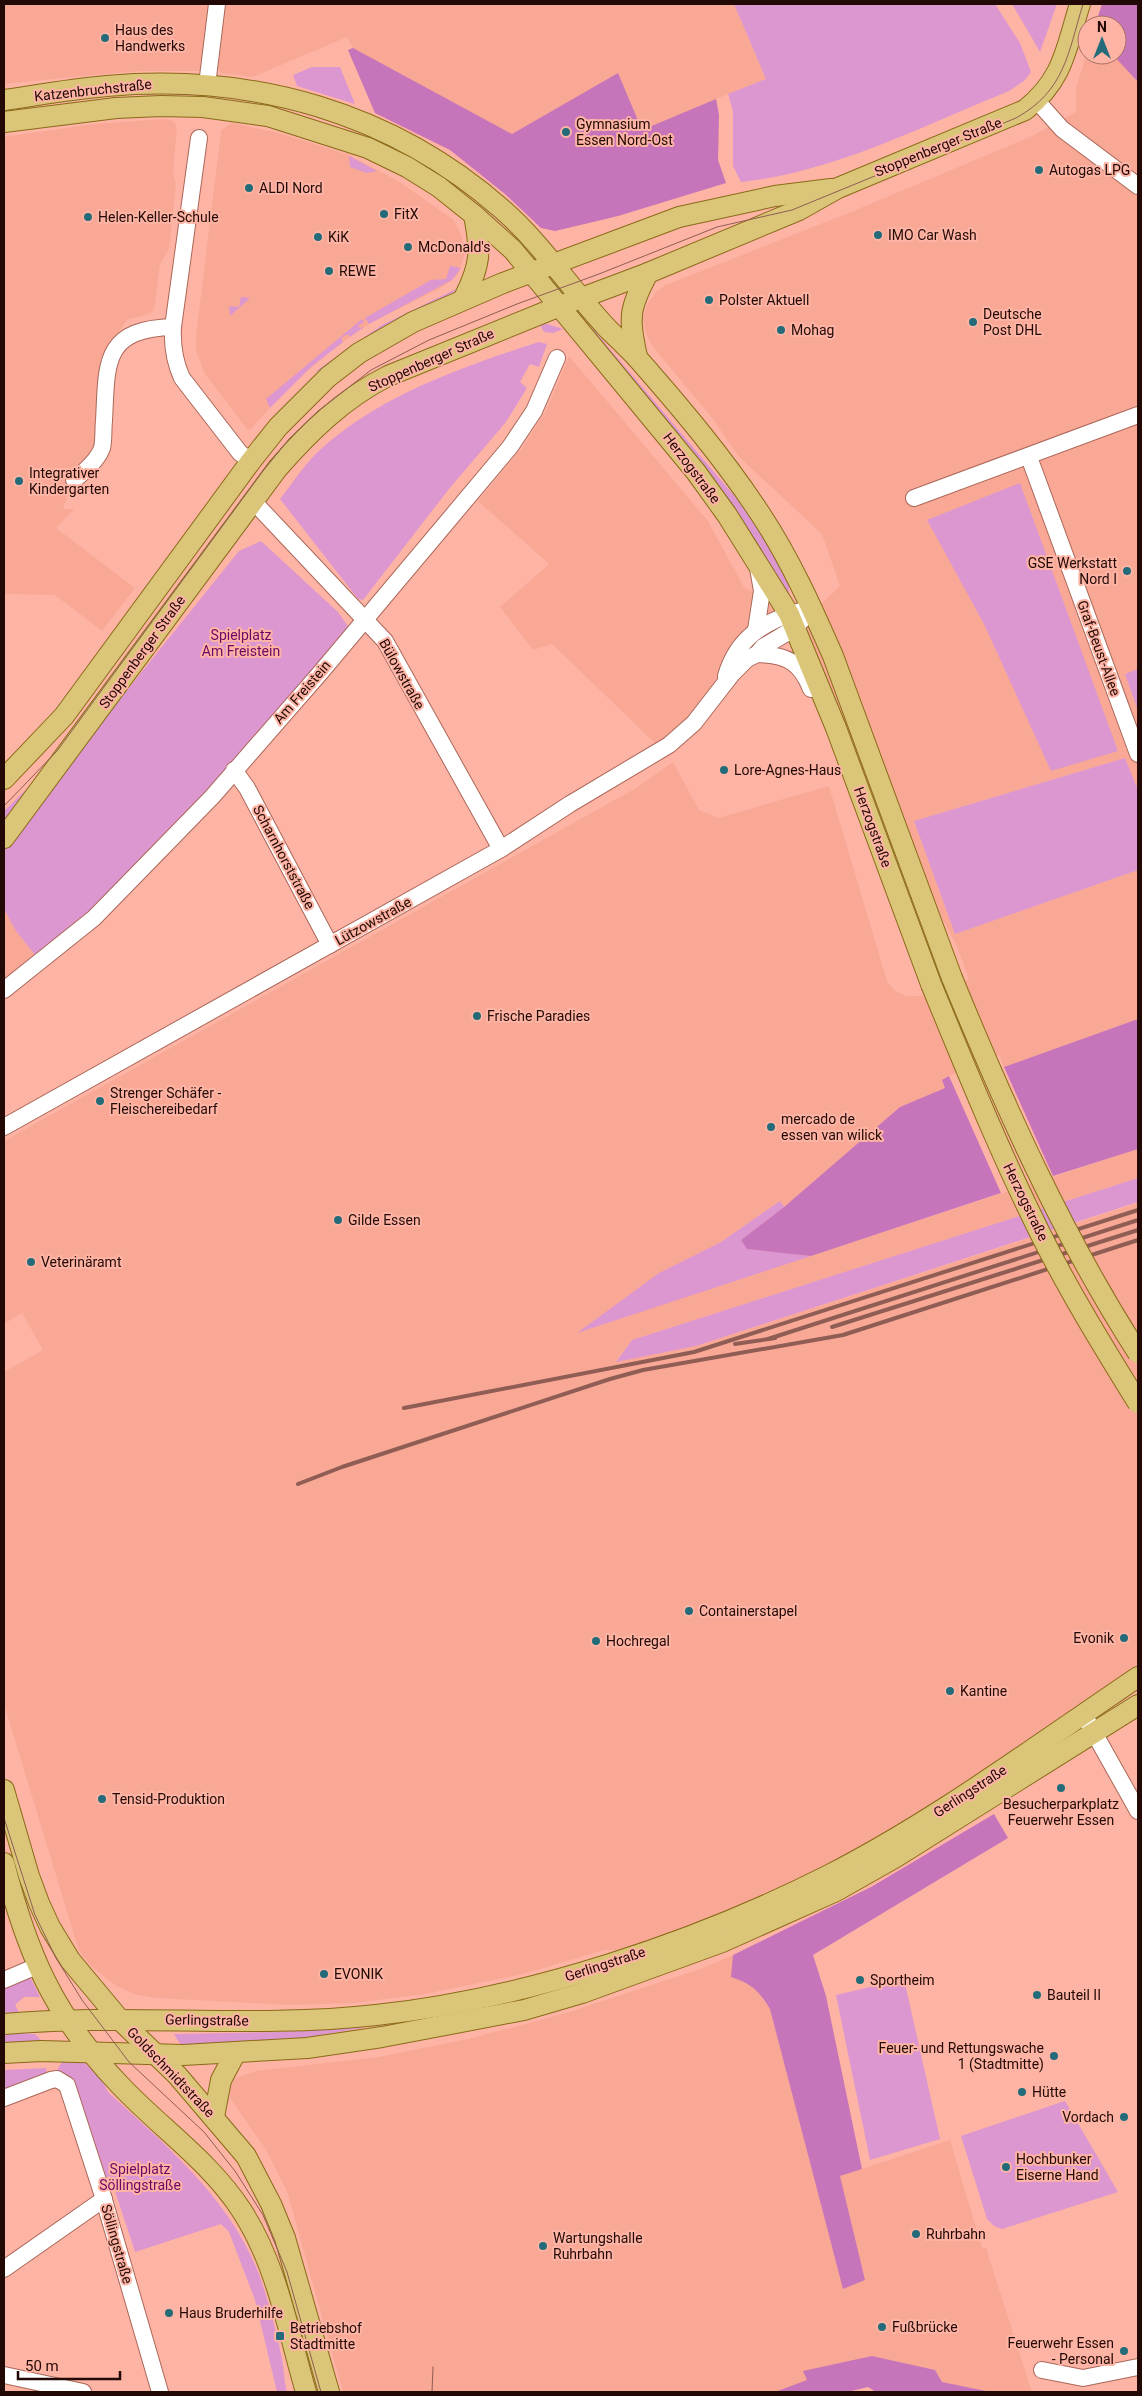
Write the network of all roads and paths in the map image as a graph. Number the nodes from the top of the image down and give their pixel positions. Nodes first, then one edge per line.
1 (217, 4) edge
2 (1080, 4) edge
3 (207, 85) junction
4 (4, 100) edge
5 (1037, 101) junction
6 (4, 122) edge
7 (199, 138) dead end
8 (1138, 186) edge
9 (838, 188) junction
10 (474, 215) junction
11 (556, 264) junction
12 (532, 272) junction
13 (648, 273) junction
14 (546, 290) joint
15 (576, 290) junction
16 (464, 298) junction
17 (560, 306) junction
18 (173, 327) junction
19 (557, 358) dead end
20 (637, 358) junction
21 (1138, 414) edge
22 (1029, 457) junction
23 (251, 461) junction
24 (74, 480) dead end
25 (914, 498) dead end
26 (253, 500) junction
27 (758, 566) junction
28 (812, 608) junction
29 (365, 618) junction
30 (792, 621) junction
31 (756, 630) junction
32 (757, 654) junction
33 (722, 688) junction
34 (836, 728) junction
35 (1138, 754) edge
36 (234, 770) junction
37 (4, 780) edge
38 (4, 838) edge
39 (501, 849) junction
40 (330, 945) junction
41 (4, 990) edge
42 (4, 1127) edge
43 (1138, 1353) edge
44 (1138, 1403) edge
45 (1138, 1677) edge
46 (1138, 1705) edge
47 (1084, 1714) junction
48 (1094, 1734) junction
49 (4, 1790) edge
50 (1138, 1811) edge
51 (4, 1863) edge
52 (37, 1966) junction
53 (4, 1980) edge
54 (66, 2020) junction
55 (120, 2020) junction
56 (4, 2024) edge
57 (4, 2052) edge
58 (91, 2052) junction
59 (236, 2052) junction
60 (153, 2054) junction
61 (4, 2098) edge
62 (214, 2117) junction
63 (104, 2200) junction
64 (4, 2269) edge
65 (1138, 2366) edge
66 (1042, 2370) dead end
67 (5, 2376) edge
68 (10, 2392) edge
69 (83, 2392) edge
70 (160, 2392) edge
71 (306, 2392) edge
72 (330, 2392) edge

1 - 3 street
2 - 5 main road, Stoppenberger Straße
3 - 4 main road, Katzenbruchstraße
3 - 11 main road, Katzenbruchstraße
5 - 8 street
5 - 9 main road, Stoppenberger Straße
6 - 10 main road, Katzenbruchstraße
7 - 18 street
9 - 11 main road, Stoppenberger Straße
9 - 13 main road, Stoppenberger Straße
10 - 12 main road, Katzenbruchstraße
10 - 16 main road
11 - 12 main road, Stoppenberger Straße
11 - 15 main road, Katzenbruchstraße
12 - 14 main road, Katzenbruchstraße
12 - 16 main road, Stoppenberger Straße
13 - 15 main road, Stoppenberger Straße
13 - 20 main road
14 - 17 main road, Herzogstraße
15 - 17 main road, Stoppenberger Straße
15 - 20 main road, Herzogstraße
16 - 23 main road, Stoppenberger Straße
17 - 26 main road, Stoppenberger Straße
17 - 27 main road, Herzogstraße
18 - 23 street
18 - 24 street
19 - 29 street, Am Freistein
20 - 28 main road, Herzogstraße
21 - 22 street
22 - 25 street
22 - 35 street, Graf-Beust-Allee
23 - 37 main road, Stoppenberger Straße
26 - 29 street, Bülowstraße
26 - 38 main road, Stoppenberger Straße
27 - 30 main road, Herzogstraße
27 - 31 street, Lützowstraße
28 - 30 street, Lützowstraße
28 - 43 main road, Herzogstraße, bridge
29 - 36 street, Am Freistein
29 - 39 street, Bülowstraße
30 - 31 street, Lützowstraße
30 - 32 street, Lützowstraße
30 - 34 main road, Herzogstraße
31 - 33 street, Lützowstraße
32 - 33 street, Lützowstraße
32 - 34 street
33 - 39 street, Lützowstraße
34 - 44 main road, Herzogstraße, bridge
36 - 40 street, Scharnhorststraße
36 - 41 street, Am Freistein
39 - 40 street, Lützowstraße
40 - 42 street, Lützowstraße
45 - 47 main road, Gerlingstraße
46 - 48 main road, Gerlingstraße
47 - 48 street
47 - 55 main road, Gerlingstraße
48 - 50 street
48 - 59 main road, Gerlingstraße
49 - 55 main road, Goldschmidtstraße
51 - 52 main road
52 - 53 street
52 - 54 main road
54 - 55 main road, Gerlingstraße
54 - 56 main road, Gerlingstraße
54 - 58 main road
55 - 60 main road, Goldschmidtstraße
57 - 58 main road, Gerlingstraße
58 - 60 main road, Gerlingstraße
58 - 71 main road
59 - 60 main road, Gerlingstraße
59 - 62 main road
60 - 62 main road, Goldschmidtstraße
61 - 63 street, Söllingstraße
62 - 72 main road, Goldschmidtstraße
63 - 64 street
63 - 70 street, Söllingstraße
65 - 66 street
67 - 68 street
67 - 69 street

